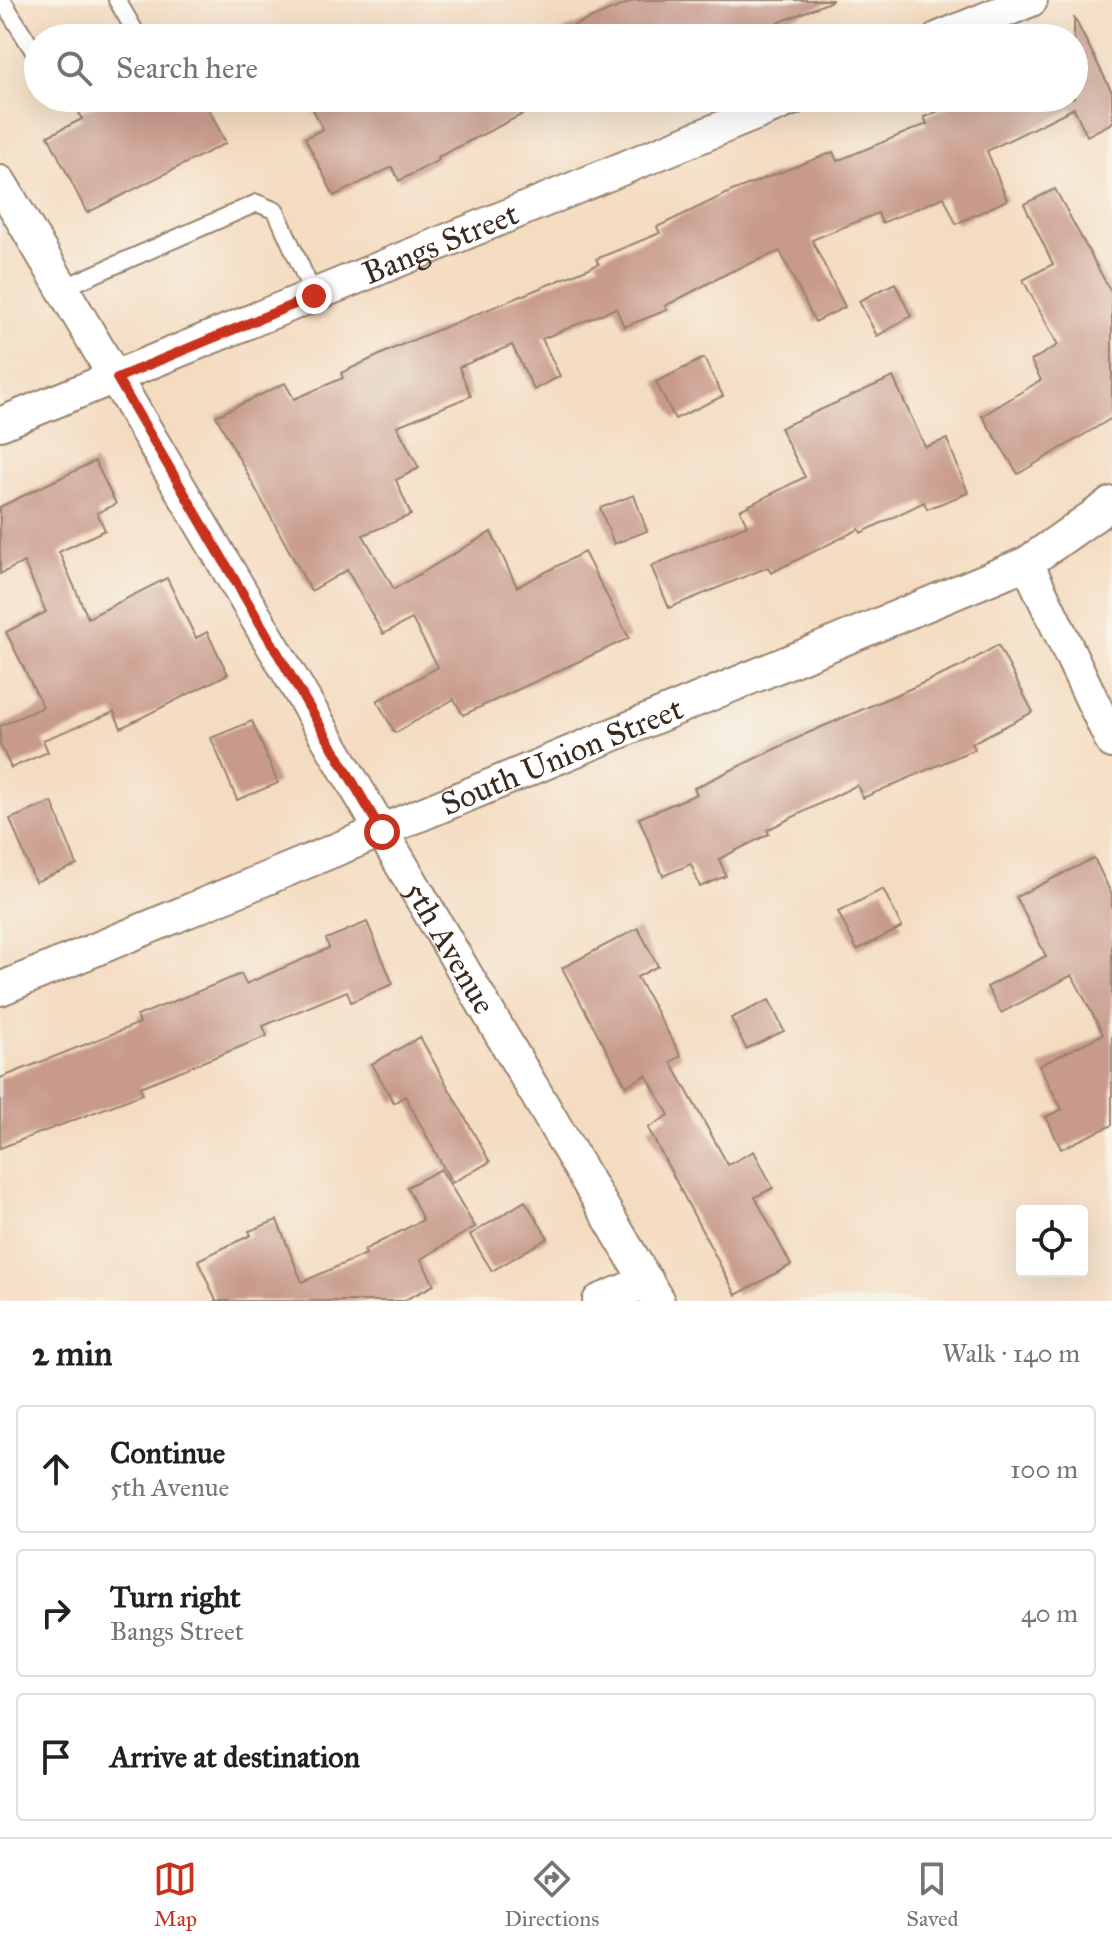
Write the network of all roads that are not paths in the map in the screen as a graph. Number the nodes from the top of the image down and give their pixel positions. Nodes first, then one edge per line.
1 (2, 0) edge
2 (117, 0) edge
3 (1031, 0) edge
4 (131, 24) edge
5 (973, 24) edge
6 (24, 35) edge
7 (760, 112) edge
8 (0, 182) edge
9 (63, 288) junction
10 (314, 296) junction
11 (117, 378) junction
12 (0, 424) edge
13 (1112, 503) edge
14 (1027, 563) junction
15 (1112, 742) edge
16 (382, 832) junction
17 (0, 989) edge
18 (652, 1291) edge
19 (599, 1301) edge

1 - 6 lane
2 - 4 lane
3 - 5 street
7 - 10 street, Bangs Street
8 - 9 street, 5th Avenue
9 - 10 lane
9 - 11 street, 5th Avenue
10 - 11 street, Bangs Street
11 - 12 street, Bangs Street
11 - 16 street, 5th Avenue
13 - 14 street, South Union Street
14 - 15 street
14 - 16 street, South Union Street
16 - 17 street, South Union Street
16 - 18 street, 5th Avenue
18 - 19 street

